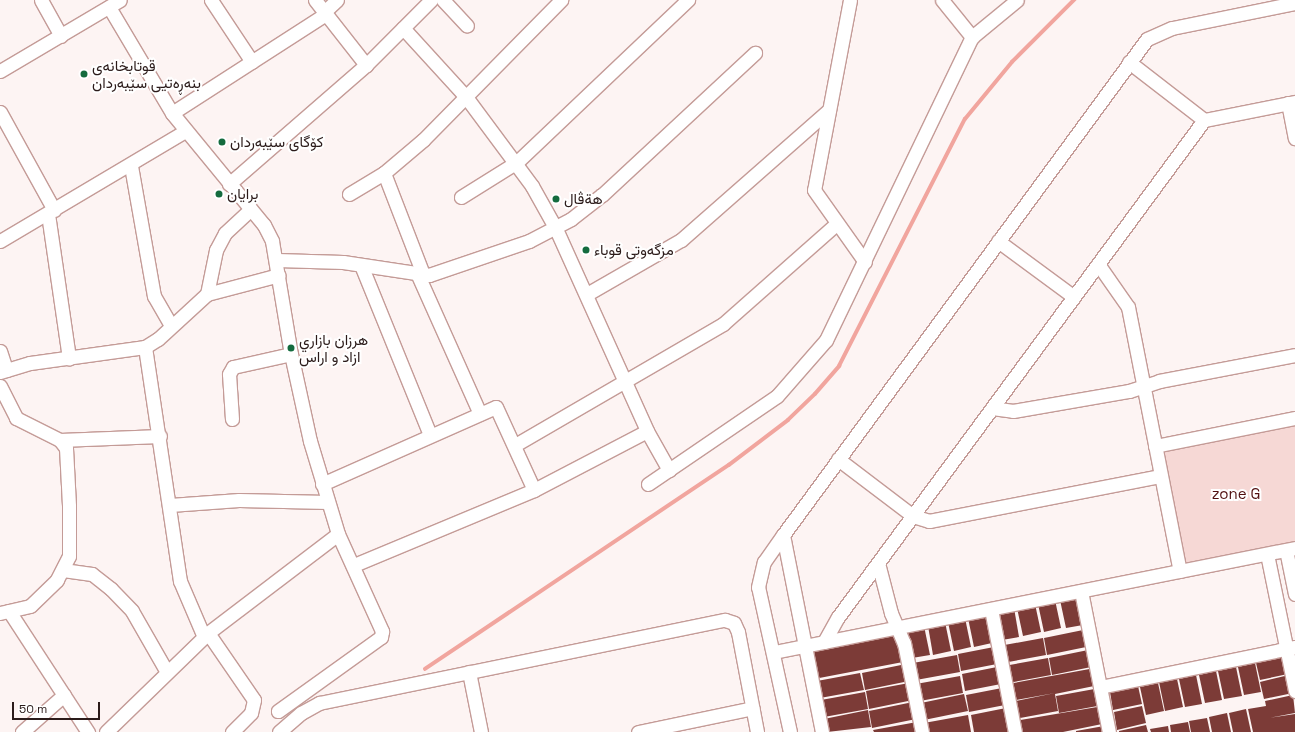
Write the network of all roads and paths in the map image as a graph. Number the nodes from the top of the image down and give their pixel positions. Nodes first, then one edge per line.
1 (41, 0) edge
2 (211, 0) edge
3 (315, 0) edge
4 (338, 0) edge
5 (431, 0) edge
6 (443, 0) edge
7 (688, 0) edge
8 (860, 0) edge
9 (942, 0) edge
10 (1017, 0) edge
11 (559, 1) edge
12 (1295, 3) edge
13 (114, 4) edge
14 (849, 4) edge
15 (324, 14) junction
16 (467, 26) dead end
17 (403, 28) junction
18 (62, 36) junction
19 (972, 37) junction
20 (755, 53) dead end
21 (252, 62) junction
22 (1129, 62) junction
23 (366, 65) junction
24 (0, 71) edge
25 (466, 97) junction
26 (1291, 103) edge
27 (829, 110) junction
28 (0, 112) edge
29 (172, 113) junction
30 (1204, 120) junction
31 (185, 131) junction
32 (1295, 138) edge
33 (517, 162) junction
34 (131, 166) junction
35 (384, 173) junction
36 (229, 184) junction
37 (349, 194) dead end
38 (461, 197) dead end
39 (252, 209) junction
40 (51, 212) junction
41 (837, 222) junction
42 (556, 229) junction
43 (0, 241) edge
44 (998, 241) junction
45 (277, 260) junction
46 (865, 262) junction
47 (1098, 264) junction
48 (361, 265) junction
49 (420, 274) junction
50 (279, 275) junction
51 (207, 294) junction
52 (587, 294) junction
53 (1074, 297) junction
54 (171, 326) junction
55 (144, 347) junction
56 (0, 351) edge
57 (291, 354) junction
58 (1295, 355) edge
59 (69, 358) junction
60 (3, 371) edge
61 (625, 383) junction
62 (0, 386) edge
63 (1143, 386) junction
64 (992, 408) junction
65 (480, 414) junction
66 (1295, 418) edge
67 (232, 419) dead end
68 (647, 431) junction
69 (430, 435) junction
70 (160, 436) junction
71 (60, 440) junction
72 (515, 444) junction
73 (1155, 446) junction
74 (838, 459) junction
75 (669, 470) junction
76 (1161, 476) junction
77 (322, 484) junction
78 (648, 484) dead end
79 (534, 490) junction
80 (328, 502) junction
81 (170, 505) junction
82 (913, 516) junction
83 (338, 534) junction
84 (783, 534) junction
85 (1291, 549) edge
86 (1267, 554) junction
87 (878, 563) junction
88 (354, 565) junction
89 (63, 570) junction
90 (1180, 571) junction
91 (1081, 591) junction
92 (1295, 594) edge
93 (991, 609) junction
94 (4, 612) edge
95 (897, 628) junction
96 (206, 635) junction
97 (824, 642) junction
98 (805, 646) junction
99 (1291, 648) edge
100 (774, 652) junction
101 (167, 672) junction
102 (468, 672) junction
103 (1100, 687) junction
104 (1295, 691) edge
105 (64, 695) junction
106 (753, 708) junction
107 (278, 711) dead end
108 (22, 732) edge
109 (88, 732) edge
110 (106, 732) edge
111 (232, 732) edge
112 (279, 732) edge
113 (480, 732) edge
114 (638, 732) edge
115 (757, 732) edge
116 (790, 732) edge
117 (822, 732) edge
118 (922, 732) edge
119 (1015, 732) edge
120 (1109, 732) edge

1 - 18 street
2 - 21 street
3 - 15 street
4 - 15 street
5 - 17 street
6 - 16 street
7 - 33 street
8 - 14 street
9 - 19 street
10 - 19 street
11 - 25 street
12 - 22 street
13 - 18 street
13 - 29 street
14 - 27 street
15 - 21 street
15 - 23 street
17 - 23 street
17 - 25 street
18 - 24 street
19 - 46 street
20 - 42 street
21 - 29 street
22 - 30 street
22 - 44 street
23 - 36 street
25 - 33 street
25 - 35 street
26 - 30 street
26 - 32 street
27 - 41 street
27 - 52 street
28 - 40 street
29 - 31 street
30 - 47 street
31 - 34 street
31 - 36 street
33 - 38 street
33 - 42 street
34 - 40 street
34 - 54 street
35 - 37 street
35 - 49 street
36 - 39 street
39 - 45 street
39 - 51 street
40 - 43 street
40 - 59 street
41 - 46 street
41 - 61 street
42 - 49 street
42 - 52 street
44 - 53 street
44 - 74 street
45 - 48 street
45 - 50 street
46 - 75 street
47 - 53 street
47 - 63 street
48 - 49 street
48 - 69 street
49 - 65 street
50 - 51 street
50 - 57 street
51 - 54 street
52 - 61 street
53 - 64 street
54 - 55 street
55 - 59 street
55 - 70 street
56 - 60 street
57 - 67 street
57 - 77 street
58 - 63 street
59 - 60 street
61 - 68 street
61 - 72 street
62 - 71 street
63 - 64 street
63 - 73 street
64 - 82 street
65 - 69 street
65 - 72 street
66 - 73 street
68 - 75 street
68 - 79 street
69 - 77 street
70 - 71 street
70 - 81 street
71 - 89 street
72 - 79 street
73 - 76 street
74 - 82 street
74 - 84 street
75 - 78 street
76 - 82 street
76 - 90 street
77 - 80 street
79 - 88 street
80 - 81 street
80 - 83 street
81 - 96 street
82 - 87 street
83 - 88 street
83 - 96 street
84 - 98 street
84 - 100 street
85 - 86 street
85 - 92 street
86 - 90 street
86 - 99 street
87 - 95 street
87 - 97 street
88 - 107 street
89 - 94 street
89 - 101 street
90 - 91 street
91 - 93 street
91 - 103 street
93 - 95 street
93 - 119 street
94 - 105 street
95 - 97 street
95 - 118 street
96 - 101 street
96 - 111 street
97 - 98 street
98 - 100 street
98 - 117 street
99 - 103 street
99 - 104 street
100 - 116 street
101 - 110 street
102 - 106 street
102 - 112 street
102 - 113 street
103 - 120 street
105 - 108 street
105 - 109 street
106 - 114 street
106 - 115 street

